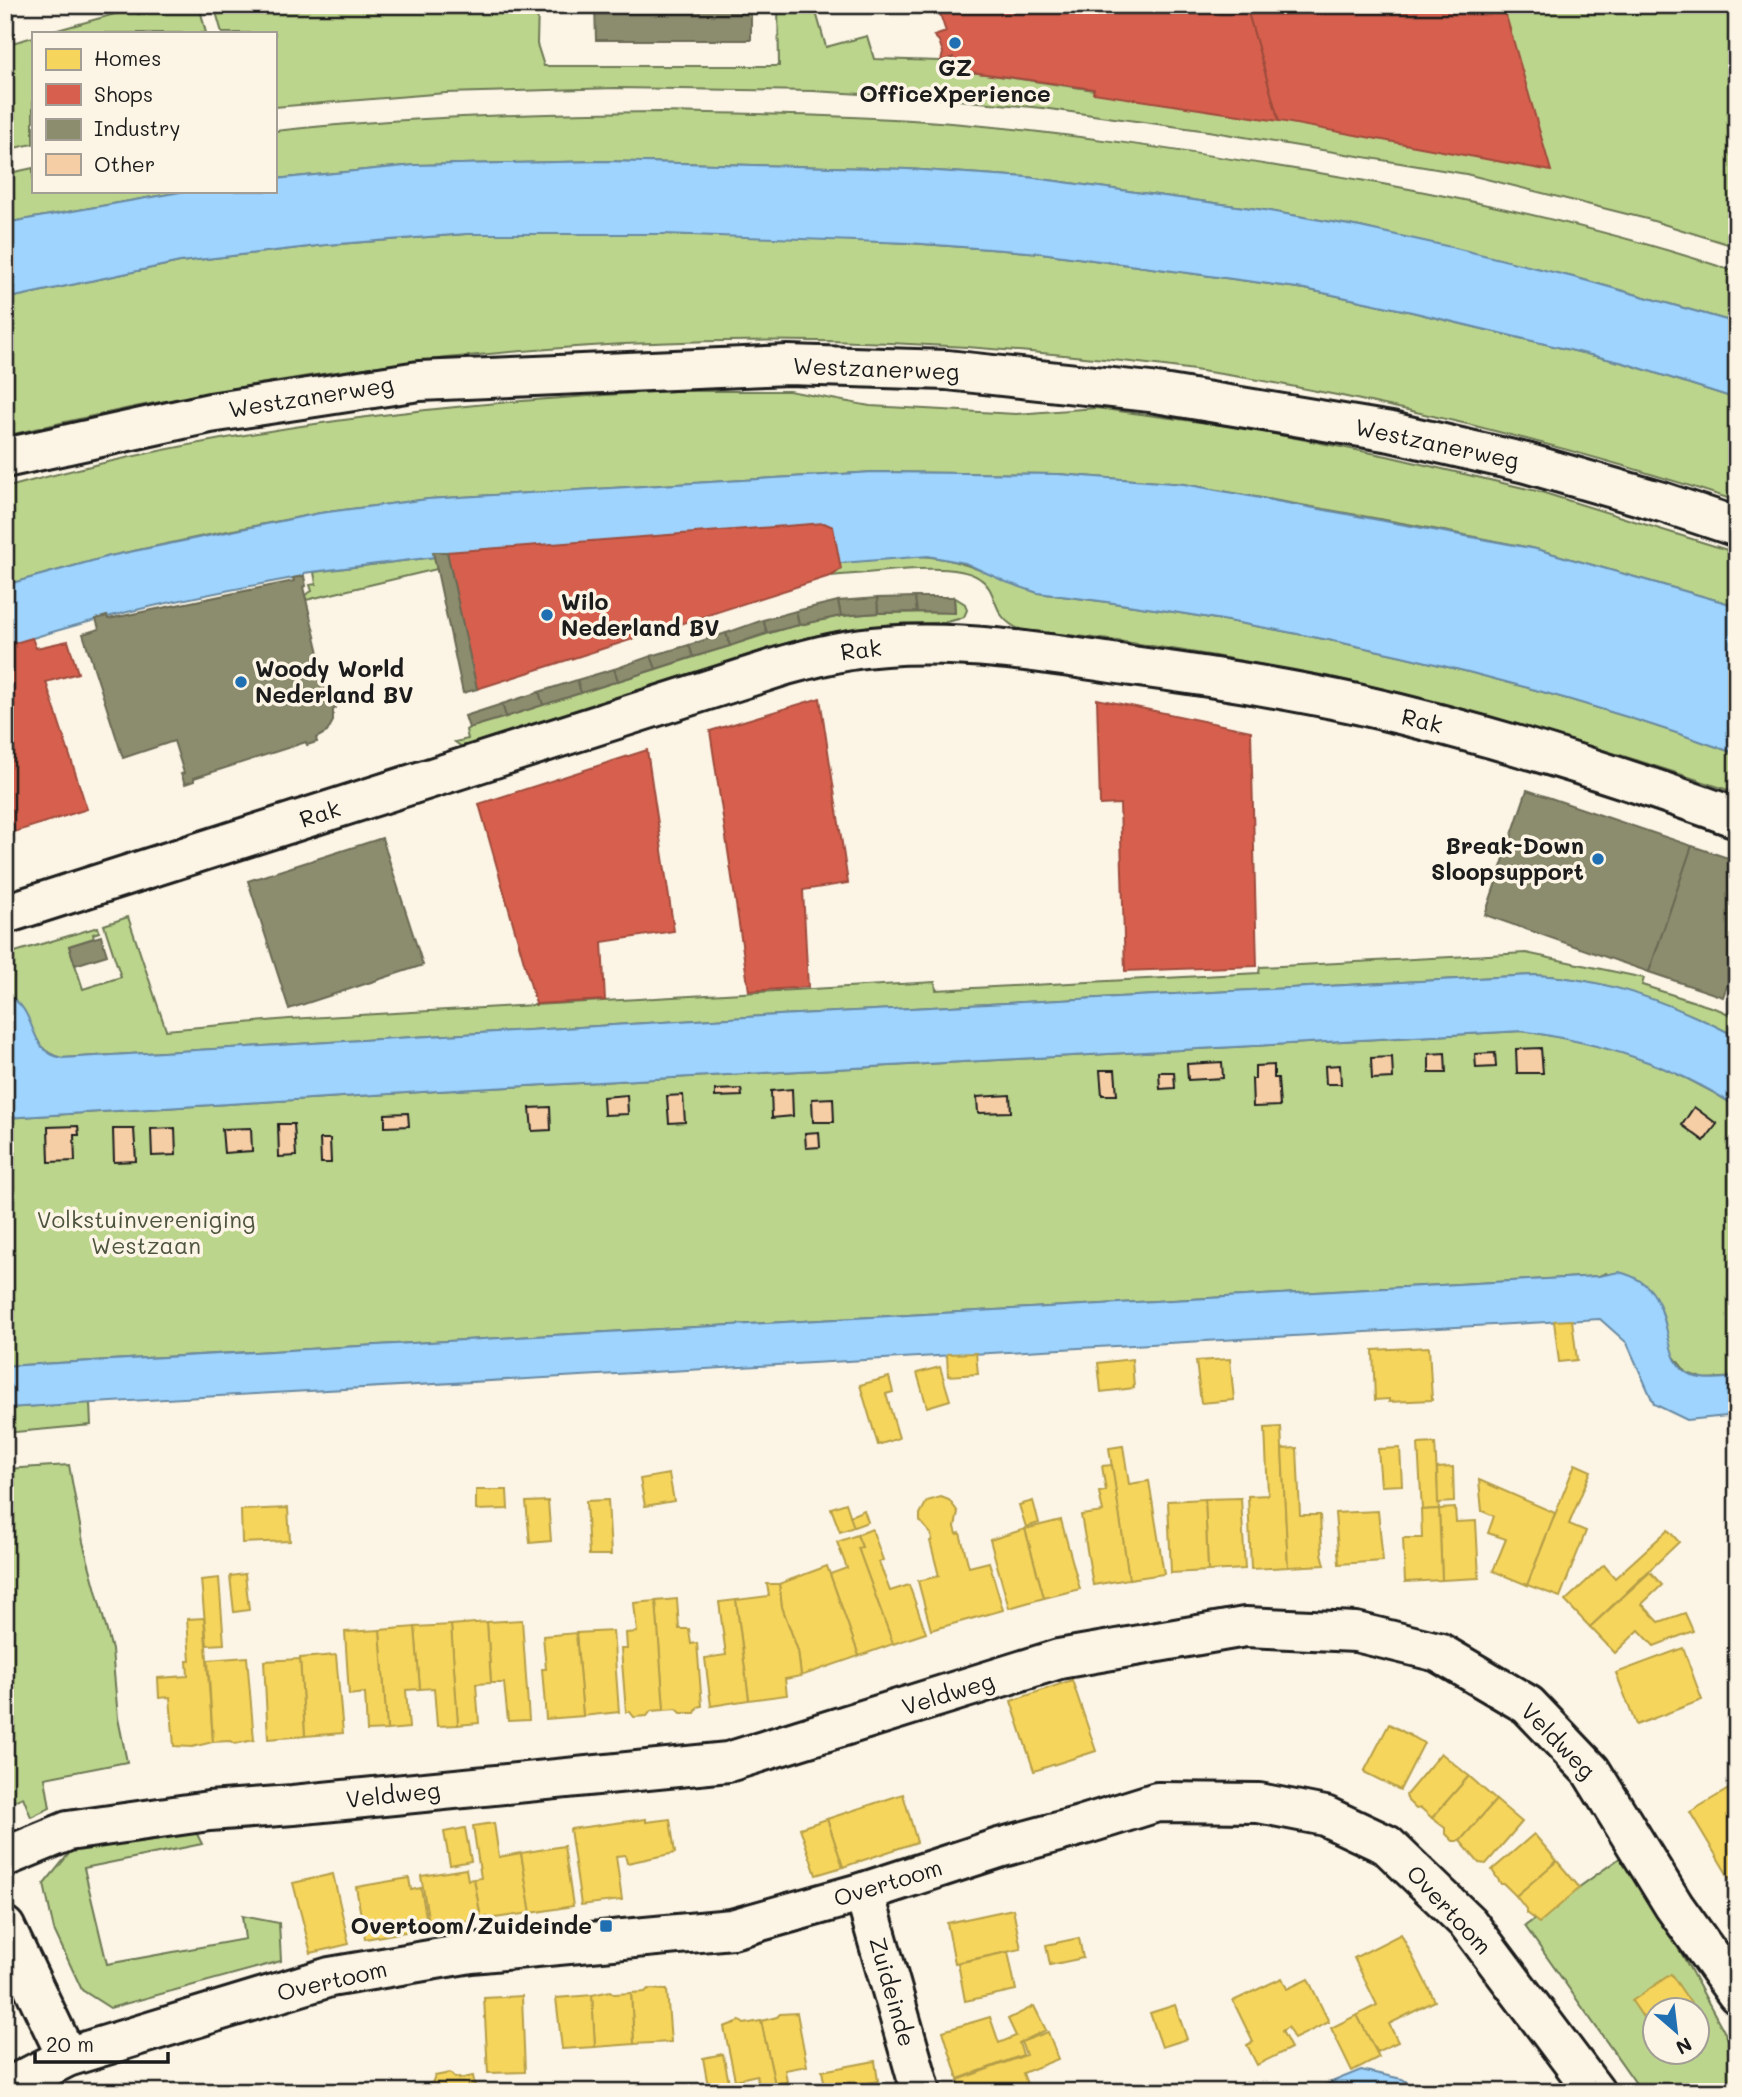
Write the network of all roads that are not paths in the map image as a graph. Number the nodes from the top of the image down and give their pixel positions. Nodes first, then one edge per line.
1 (5, 458) edge
2 (1737, 527) edge
3 (1737, 818) edge
4 (5, 915) edge
5 (5, 1857) edge
6 (864, 1892) junction
7 (5, 1927) edge
8 (1737, 1994) edge
9 (67, 2057) junction
10 (5, 2090) edge
11 (921, 2092) edge
12 (1595, 2092) edge

1 - 2 street, Westzanerweg
3 - 4 street, Rak
5 - 8 street, Veldweg
6 - 9 street, Overtoom
6 - 11 street, Zuideinde
6 - 12 street, Overtoom
7 - 9 street
9 - 10 street, Overtoom

